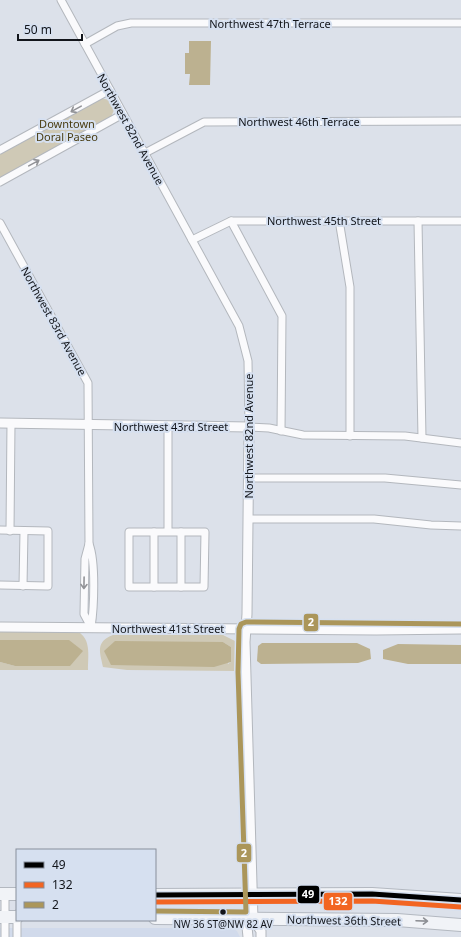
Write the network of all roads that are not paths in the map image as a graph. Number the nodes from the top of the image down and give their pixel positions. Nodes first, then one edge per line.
1 (61, 0) edge
2 (461, 23) edge
3 (85, 44) junction
4 (110, 90) junction
5 (123, 114) junction
6 (461, 121) edge
7 (0, 150) edge
8 (145, 153) junction
9 (0, 182) edge
10 (231, 220) junction
11 (339, 220) junction
12 (418, 220) junction
13 (461, 221) edge
14 (0, 223) edge
15 (192, 240) junction
16 (0, 423) edge
17 (11, 424) junction
18 (89, 425) junction
19 (168, 426) junction
20 (249, 427) junction
21 (281, 431) junction
22 (350, 436) junction
23 (422, 438) junction
24 (461, 443) edge
25 (248, 478) junction
26 (461, 485) edge
27 (248, 519) junction
28 (461, 526) edge
29 (0, 530) edge
30 (10, 531) junction
31 (24, 531) junction
32 (154, 532) junction
33 (168, 532) junction
34 (181, 532) junction
35 (0, 585) edge
36 (23, 586) junction
37 (154, 587) junction
38 (181, 587) junction
39 (0, 627) edge
40 (91, 627) junction
41 (246, 628) junction
42 (459, 630) edge
43 (7, 894) edge
44 (156, 895) edge
45 (252, 895) junction
46 (461, 900) edge
47 (10, 917) edge
48 (156, 918) edge
49 (253, 919) junction
50 (461, 924) edge
51 (5, 937) edge
52 (16, 937) edge
53 (248, 937) edge
54 (261, 937) edge

1 - 3 street, Northwest 82nd Avenue
2 - 3 street, Northwest 47th Terrace
3 - 4 street, Northwest 82nd Avenue
4 - 5 street, Northwest 82nd Avenue
4 -> 7 street
5 - 8 street, Northwest 82nd Avenue
9 -> 5 street
6 - 8 street, Northwest 46th Terrace
8 - 15 street, Northwest 82nd Avenue
10 - 11 street, Northwest 45th Street
10 - 15 street, Northwest 45th Street
10 - 21 street
11 - 12 street, Northwest 45th Street
11 - 22 street
12 - 13 street, Northwest 45th Street
12 - 23 street
14 - 18 street, Northwest 83rd Avenue
15 - 20 street, Northwest 82nd Avenue
16 - 17 street, Northwest 43rd Street
17 - 18 street, Northwest 43rd Street
17 - 30 street
18 - 19 street, Northwest 43rd Street
18 - 40 street, Northwest 83rd Avenue
19 - 20 street, Northwest 43rd Street
19 - 33 street
20 - 21 street, Northwest 43rd Street
20 - 25 street, Northwest 82nd Avenue
21 - 22 street, Northwest 43rd Street
22 - 23 street, Northwest 43rd Street
23 - 24 street, Northwest 43rd Street
25 - 26 street
25 - 27 street, Northwest 82nd Avenue
27 - 28 street
27 - 41 street, Northwest 82nd Avenue
29 - 30 street
30 - 31 street
31 - 36 street
31 - 36 street
32 - 33 street
32 - 37 street
32 - 37 street
33 - 34 street
34 - 38 street
34 - 38 street
35 - 36 street
37 - 38 street
39 - 40 street, Northwest 41st Street
40 - 41 street, Northwest 41st Street
41 - 42 street, Northwest 41st Street
41 - 45 street, Northwest 82nd Avenue
43 - 47 street
44 - 45 main road
45 - 46 main road
45 - 49 street, Northwest 82nd Avenue
47 - 51 street
47 - 52 street
48 - 49 main road, Northwest 36th Street
49 -> 50 main road, Northwest 36th Street
49 - 53 street, Northwest 82nd Avenue
49 - 54 street, Northwest 82nd Avenue

